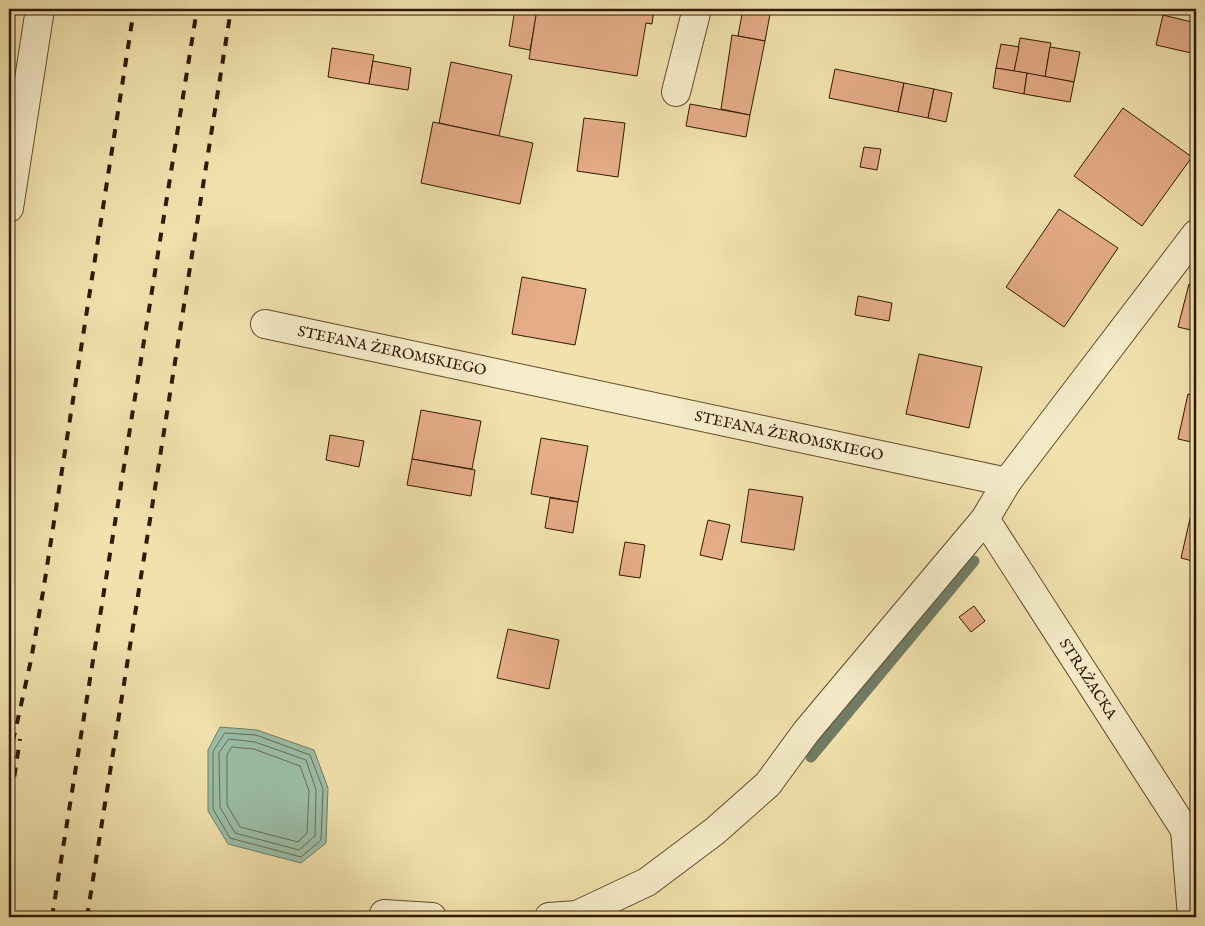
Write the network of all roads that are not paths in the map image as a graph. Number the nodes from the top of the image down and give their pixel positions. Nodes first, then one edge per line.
1 (40, 9) edge
2 (697, 9) edge
3 (676, 92) dead end
4 (9, 208) edge
5 (1196, 234) edge
6 (265, 324) dead end
7 (1007, 482) junction
8 (985, 519) junction
9 (1191, 830) edge
10 (384, 914) dead end
11 (432, 917) edge
12 (548, 917) edge
13 (1192, 917) edge

1 - 4 street
2 - 3 street
5 - 7 street
6 - 7 street, STEFANA ŻEROMSKIEGO
7 - 8 street
8 - 9 street, STRAŻACKA
8 - 12 street
9 - 13 street
10 - 11 street

